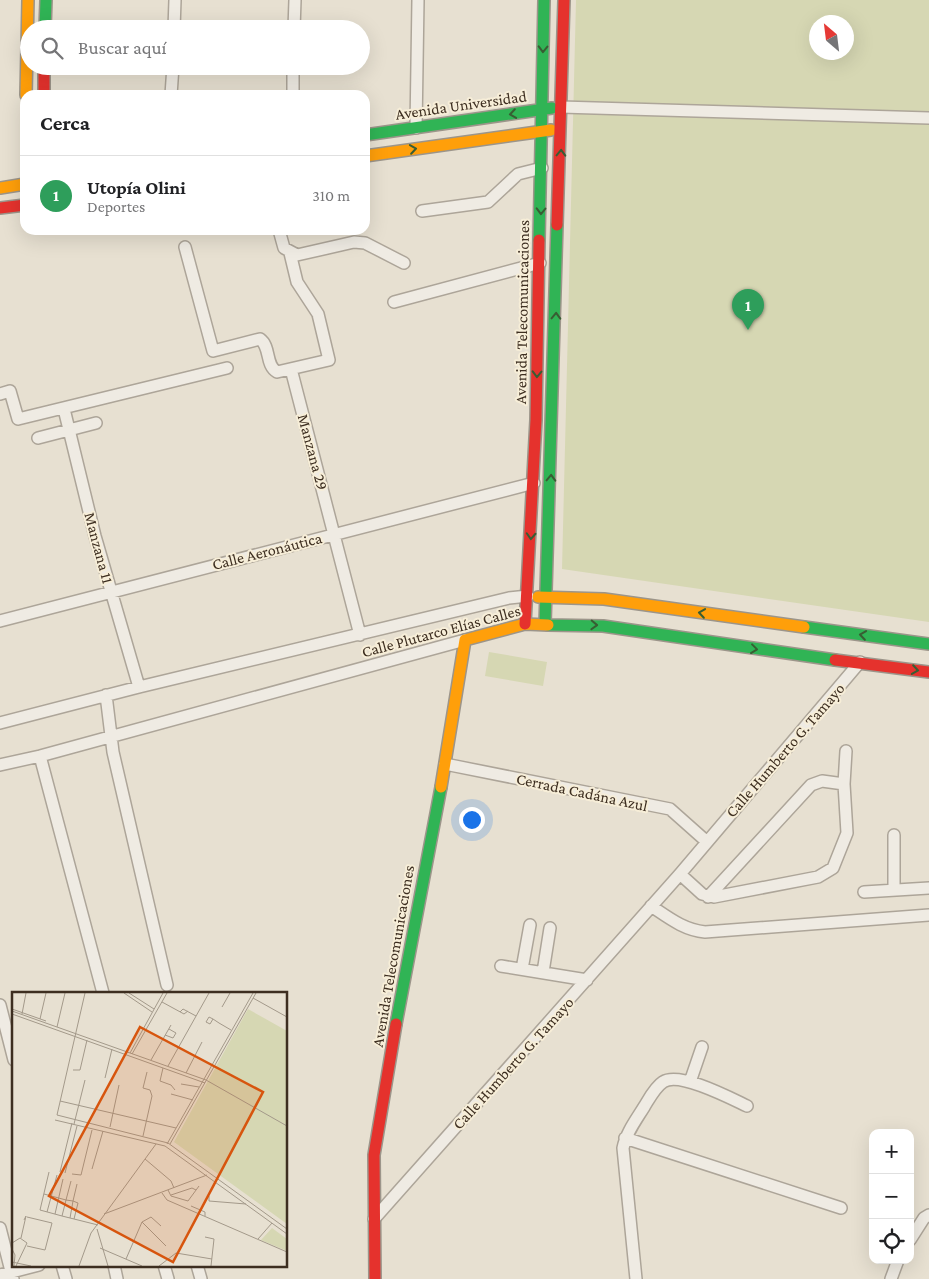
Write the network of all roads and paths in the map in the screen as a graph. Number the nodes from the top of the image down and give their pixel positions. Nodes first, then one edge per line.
1 (28, 0) edge
2 (46, 0) edge
3 (175, 0) edge
4 (295, 0) edge
5 (418, 0) edge
6 (544, 0) edge
7 (564, 0) edge
8 (28, 20) edge
9 (45, 20) edge
10 (174, 20) edge
11 (294, 20) edge
12 (26, 75) edge
13 (44, 75) edge
14 (172, 75) edge
15 (293, 75) edge
16 (26, 90) edge
17 (44, 90) edge
18 (172, 90) edge
19 (292, 90) edge
20 (561, 106) junction
21 (542, 110) junction
22 (929, 118) edge
23 (416, 128) junction
24 (561, 129) junction
25 (542, 131) junction
26 (370, 134) edge
27 (370, 155) edge
28 (542, 168) junction
29 (20, 185) edge
30 (0, 188) edge
31 (20, 206) edge
32 (0, 208) edge
33 (422, 211) dead end
34 (280, 235) edge
35 (185, 248) dead end
36 (290, 253) junction
37 (404, 263) dead end
38 (540, 263) junction
39 (394, 302) dead end
40 (227, 368) dead end
41 (291, 369) junction
42 (0, 394) edge
43 (64, 409) junction
44 (96, 423) dead end
45 (69, 430) junction
46 (38, 438) dead end
47 (534, 483) junction
48 (335, 534) junction
49 (111, 592) junction
50 (528, 596) junction
51 (547, 597) junction
52 (0, 621) edge
53 (525, 624) junction
54 (545, 624) junction
55 (360, 635) junction
56 (465, 640) junction
57 (929, 644) edge
58 (860, 662) junction
59 (929, 672) edge
60 (139, 687) junction
61 (106, 695) junction
62 (0, 723) edge
63 (112, 736) junction
64 (846, 751) dead end
65 (40, 756) junction
66 (445, 764) junction
67 (0, 765) edge
68 (844, 784) junction
69 (894, 835) dead end
70 (706, 841) junction
71 (680, 874) junction
72 (929, 888) edge
73 (894, 890) junction
74 (864, 892) dead end
75 (708, 897) junction
76 (651, 906) junction
77 (929, 915) edge
78 (530, 925) dead end
79 (550, 928) dead end
80 (501, 966) dead end
81 (522, 969) junction
82 (542, 972) junction
83 (588, 980) junction
84 (167, 986) dead end
85 (103, 992) edge
86 (0, 1005) edge
87 (702, 1047) dead end
88 (12, 1052) edge
89 (690, 1082) junction
90 (747, 1106) dead end
91 (625, 1138) junction
92 (841, 1208) dead end
93 (929, 1215) edge
94 (374, 1219) junction
95 (0, 1228) edge
96 (914, 1234) edge
97 (897, 1264) edge
98 (36, 1266) edge
99 (62, 1266) edge
100 (114, 1266) edge
101 (164, 1266) edge
102 (197, 1266) edge
103 (8, 1276) edge
104 (66, 1279) edge
105 (118, 1279) edge
106 (168, 1279) edge
107 (201, 1279) edge
108 (375, 1279) edge
109 (636, 1279) edge
110 (891, 1279) edge

1 - 8 street
2 - 9 street
3 - 10 street
4 - 11 street
5 - 23 street
6 -> 21 street, Avenida Telecomunicaciones
7 - 20 street, Avenida Telecomunicaciones
12 - 16 street
13 - 17 street
14 - 18 street
15 - 19 street
20 - 21 street, Avenida Universidad
20 - 22 street
20 - 24 street, Avenida Telecomunicaciones
21 -> 23 street, Avenida Universidad
21 - 25 street, Avenida Telecomunicaciones
23 - 26 street, Avenida Universidad
24 - 25 street
51 -> 24 street, Avenida Telecomunicaciones
27 -> 25 street
25 - 28 street, Avenida Telecomunicaciones
28 - 33 street
28 -> 38 street, Avenida Telecomunicaciones
29 - 30 street
31 - 32 street
34 - 36 street
35 - 41 street
36 - 37 street
36 - 41 street
38 - 39 street
38 -> 47 street, Avenida Telecomunicaciones
40 - 43 street
41 - 48 street, Manzana 29
42 - 43 street
43 - 45 street, Manzana 11
44 - 45 street
45 - 46 street
45 - 49 street, Manzana 11
47 - 48 street, Calle Aeronáutica
47 -> 50 street, Avenida Telecomunicaciones
48 - 49 street, Calle Aeronáutica
48 - 55 street, Manzana 29
49 - 52 street, Calle Aeronáutica
49 - 60 street, Manzana 11
50 - 51 street, Calle Plutarco Elías Calles
50 - 53 street, Avenida Telecomunicaciones
50 - 55 street, Calle Plutarco Elías Calles
51 - 54 street, Avenida Telecomunicaciones
57 -> 51 street, Calle Plutarco Elías Calles
53 - 54 street, Calle Plutarco Elías Calles
53 - 56 street, Calle Plutarco Elías Calles
54 -> 58 street, Calle Plutarco Elías Calles
55 - 60 street, Calle Plutarco Elías Calles
56 - 63 street, Calle Plutarco Elías Calles
56 - 66 street, Avenida Telecomunicaciones
58 -> 59 street, Calle Plutarco Elías Calles
58 - 70 street, Calle Humberto G. Tamayo
60 - 61 street, Calle Plutarco Elías Calles
61 - 62 street, Calle Plutarco Elías Calles
61 - 63 street
63 - 65 street, Calle Plutarco Elías Calles
63 - 84 street
64 - 68 street
65 - 67 street, Calle Plutarco Elías Calles
65 - 85 street
66 - 70 street, Cerrada Cadána Azul
66 - 94 street, Avenida Telecomunicaciones
68 - 75 street
68 - 75 street
69 - 73 street
70 - 71 street, Calle Humberto G. Tamayo
71 - 75 street
71 - 76 street, Calle Humberto G. Tamayo
72 - 73 street
73 - 74 street
76 - 77 street
76 - 83 street, Calle Humberto G. Tamayo
78 - 81 street
79 - 82 street
80 - 81 street
81 - 82 street
82 - 83 street
83 - 94 street, Calle Humberto G. Tamayo
86 - 88 street
87 - 89 street
89 - 90 street
89 - 91 street
91 - 92 street
91 - 109 street
93 - 96 street
94 - 108 street, Avenida Telecomunicaciones
95 - 103 street
97 - 110 street
98 - 103 street
99 - 104 street
100 - 105 street
101 - 106 street
102 - 107 street

